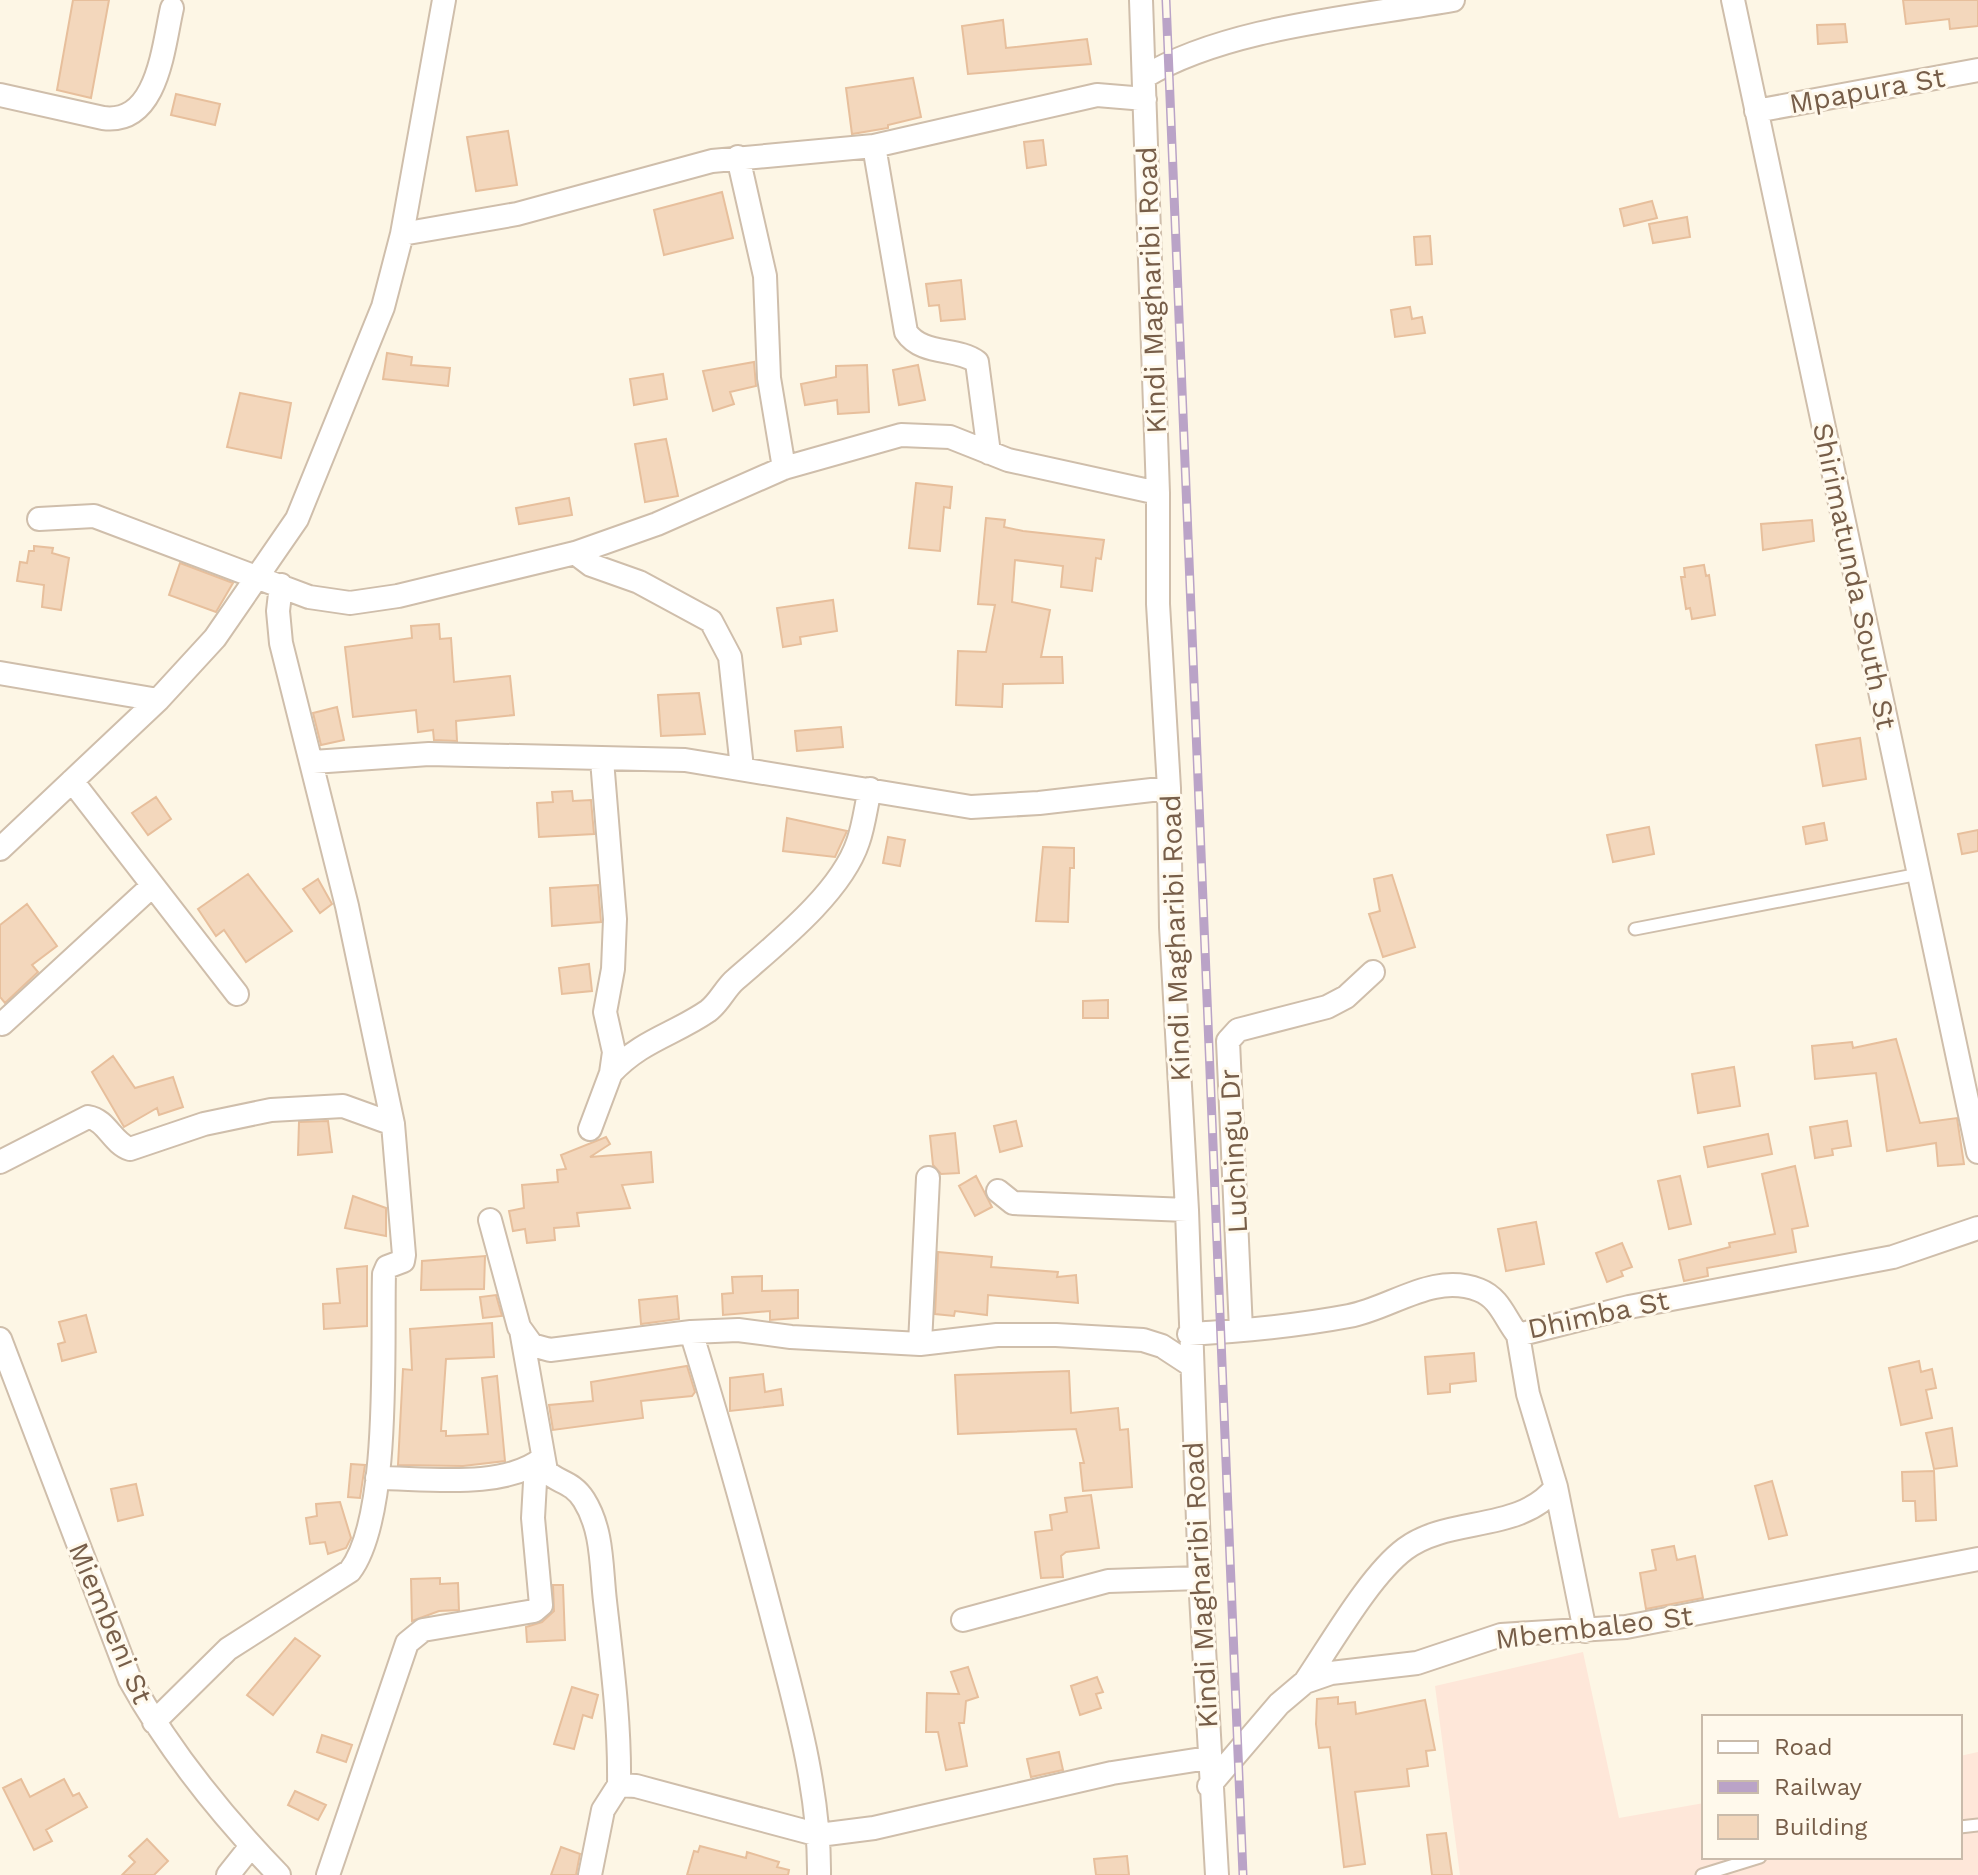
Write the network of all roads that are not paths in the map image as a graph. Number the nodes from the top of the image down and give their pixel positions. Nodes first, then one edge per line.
1 (444, 0) edge
2 (1141, 0) edge
3 (1453, 0) edge
4 (1733, 0) edge
5 (172, 8) dead end
6 (1978, 70) edge
7 (1144, 88) junction
8 (0, 95) edge
9 (1756, 111) junction
10 (874, 146) junction
11 (738, 157) junction
12 (402, 234) junction
13 (989, 453) junction
14 (784, 468) junction
15 (1158, 493) junction
16 (39, 519) dead end
17 (575, 553) junction
18 (260, 576) junction
19 (281, 585) junction
20 (0, 673) edge
21 (158, 700) junction
22 (602, 760) junction
23 (313, 762) junction
24 (742, 768) junction
25 (72, 781) junction
26 (1169, 788) junction
27 (870, 789) junction
28 (0, 849) edge
29 (1919, 874) junction
30 (152, 886) junction
31 (1635, 929) dead end
32 (1373, 972) dead end
33 (237, 994) dead end
34 (2, 1024) dead end
35 (1969, 1064) edge
36 (611, 1073) junction
37 (393, 1124) junction
38 (590, 1129) dead end
39 (1978, 1152) edge
40 (0, 1162) edge
41 (928, 1178) dead end
42 (998, 1191) dead end
43 (1187, 1210) junction
44 (490, 1220) dead end
45 (1978, 1228) edge
46 (521, 1330) junction
47 (1241, 1330) junction
48 (691, 1332) junction
49 (1189, 1334) junction
50 (1518, 1335) junction
51 (0, 1339) edge
52 (920, 1344) junction
53 (1191, 1365) junction
54 (5, 1366) edge
55 (539, 1461) junction
56 (377, 1478) junction
57 (1556, 1487) junction
58 (1978, 1559) edge
59 (1200, 1578) junction
60 (963, 1620) dead end
61 (1585, 1631) junction
62 (1305, 1682) junction
63 (154, 1722) junction
64 (1208, 1758) junction
65 (619, 1785) junction
66 (1209, 1786) junction
67 (819, 1835) junction
68 (251, 1846) junction
69 (1754, 1859) edge
70 (228, 1875) edge
71 (279, 1875) edge
72 (328, 1875) edge
73 (590, 1875) edge
74 (819, 1875) edge
75 (1217, 1875) edge
76 (1702, 1875) edge

1 - 12 street
2 - 7 street, Kindi Magharibi Road
3 - 7 street
4 - 9 street, Shirimatunda South St
5 - 8 street
6 - 9 street, Mpapura St
7 - 10 street
7 - 15 street, Kindi Magharibi Road
9 - 29 street, Shirimatunda South St
10 - 11 street
10 - 13 street
11 - 12 street
11 - 14 street
12 - 18 street
13 - 14 street
13 - 15 street
14 - 17 street
15 - 26 street, Kindi Magharibi Road
16 - 18 street
17 - 19 street
17 - 24 street
18 - 19 street
18 - 21 street
19 - 23 street
20 - 21 street
21 - 25 street
22 - 23 street
22 - 24 street
22 - 36 street
23 - 37 street
24 - 27 street
25 - 28 street
25 - 30 street
26 - 27 street
26 - 43 street, Kindi Magharibi Road
27 - 36 street
29 - 31 lane
29 - 35 street, Shirimatunda South St
30 - 33 street
30 - 34 street
32 - 47 street, Luchingu Dr
35 - 39 street, Shirimatunda South St
36 - 38 street
37 - 40 street
37 - 56 street
41 - 52 street
42 - 43 street
43 - 49 street, Kindi Magharibi Road
44 - 46 street
45 - 50 street, Dhimba St
46 - 48 street
46 - 55 street
47 - 49 street, Dhimba St
47 - 50 street, Dhimba St
48 - 52 street
48 - 67 street
49 - 53 street, Kindi Magharibi Road
50 - 57 street
51 - 54 street, Miembeni St
52 - 53 street
53 - 59 street, Kindi Magharibi Road
54 - 63 street, Miembeni St
55 - 56 street
55 - 65 street
55 - 72 street
56 - 63 street
57 - 61 street
57 - 62 street
58 - 61 street, Mbembaleo St
59 - 60 street
59 - 64 street, Kindi Magharibi Road
61 - 62 street, Mbembaleo St
62 - 66 street, Mbembaleo St
63 - 68 street, Miembeni St
64 - 66 street, Kindi Magharibi Road
64 - 67 street
65 - 67 street
65 - 73 street
66 - 75 street, Kindi Magharibi Road
67 - 74 street
68 - 70 street
68 - 71 street, Miembeni St
69 - 76 lane

